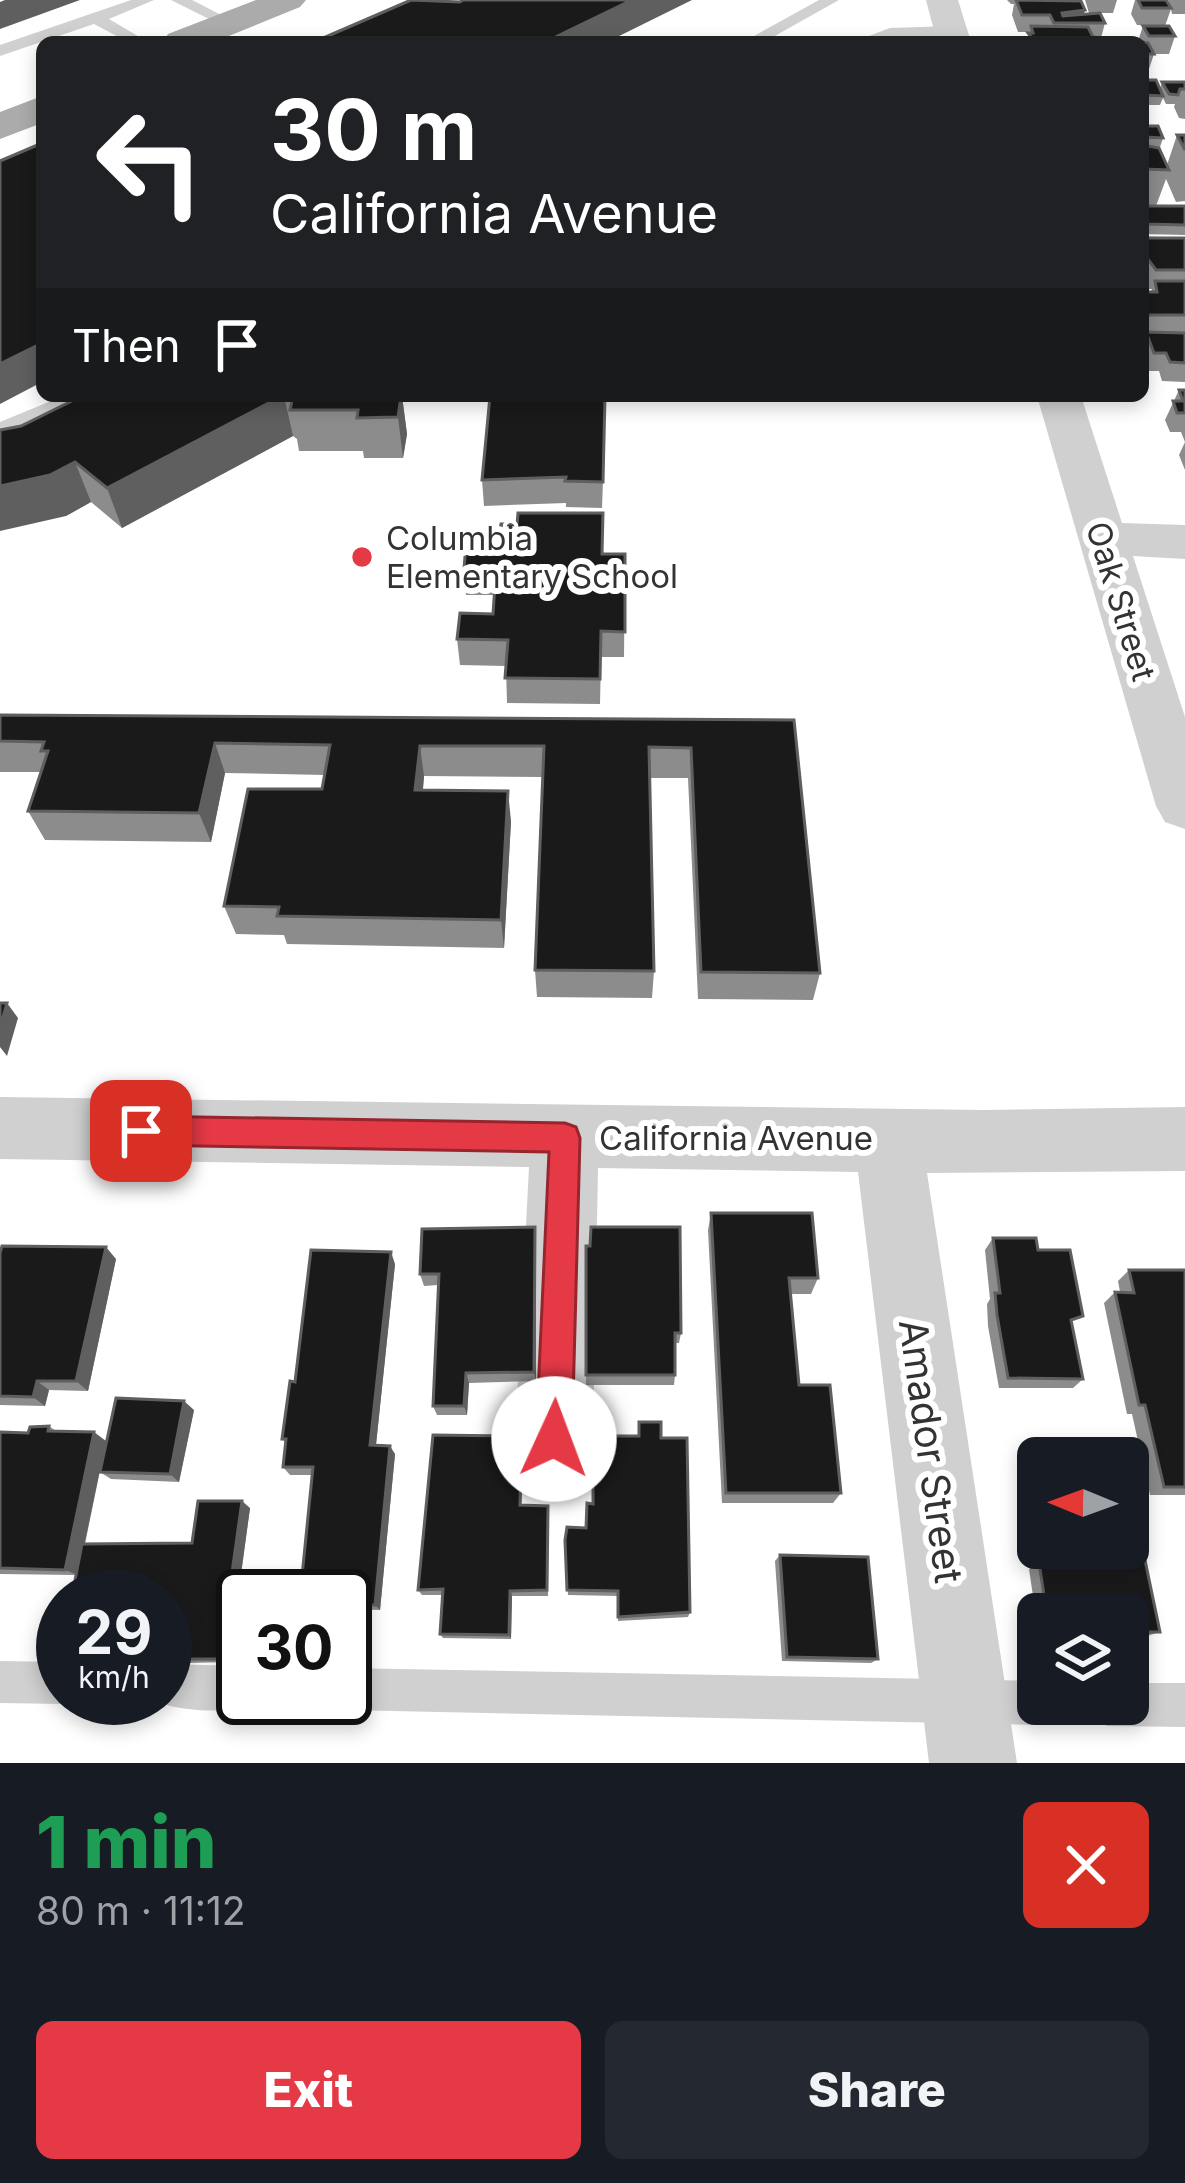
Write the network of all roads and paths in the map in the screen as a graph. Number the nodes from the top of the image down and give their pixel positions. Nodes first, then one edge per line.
1 (146, 0) edge
2 (179, 0) edge
3 (288, 0) edge
4 (831, 0) edge
5 (95, 18) junction
6 (229, 23) junction
7 (949, 24) edge
8 (43, 36) edge
9 (129, 36) edge
10 (199, 36) edge
11 (762, 36) edge
12 (881, 36) edge
13 (36, 38) edge
14 (0, 51) edge
15 (36, 84) edge
16 (0, 94) edge
17 (36, 111) edge
18 (0, 127) edge
19 (69, 402) edge
20 (1061, 402) edge
21 (0, 430) edge
22 (1101, 538) junction
23 (1185, 542) edge
24 (1185, 806) edge
25 (0, 1128) edge
26 (565, 1138) junction
27 (889, 1139) junction
28 (1185, 1139) edge
29 (554, 1439) dead end
30 (0, 1682) edge
31 (36, 1683) edge
32 (372, 1690) edge
33 (1149, 1705) edge
34 (1185, 1705) edge
35 (992, 1723) edge

1 - 5 lane
2 - 6 lane
3 - 6 main road
4 - 11 lane
5 - 8 lane
5 - 9 lane
6 - 10 main road
7 - 12 lane
13 - 14 lane
15 - 16 main road
17 - 18 main road
19 - 21 lane
20 - 22 street, Oak Street
22 - 23 street
22 - 24 street, Oak Street
25 - 26 street, California Avenue
26 - 27 street, California Avenue
26 - 29 street
27 - 28 street, California Avenue
27 - 35 street, Amador Street
30 - 31 lane
32 - 35 lane
33 - 34 lane

